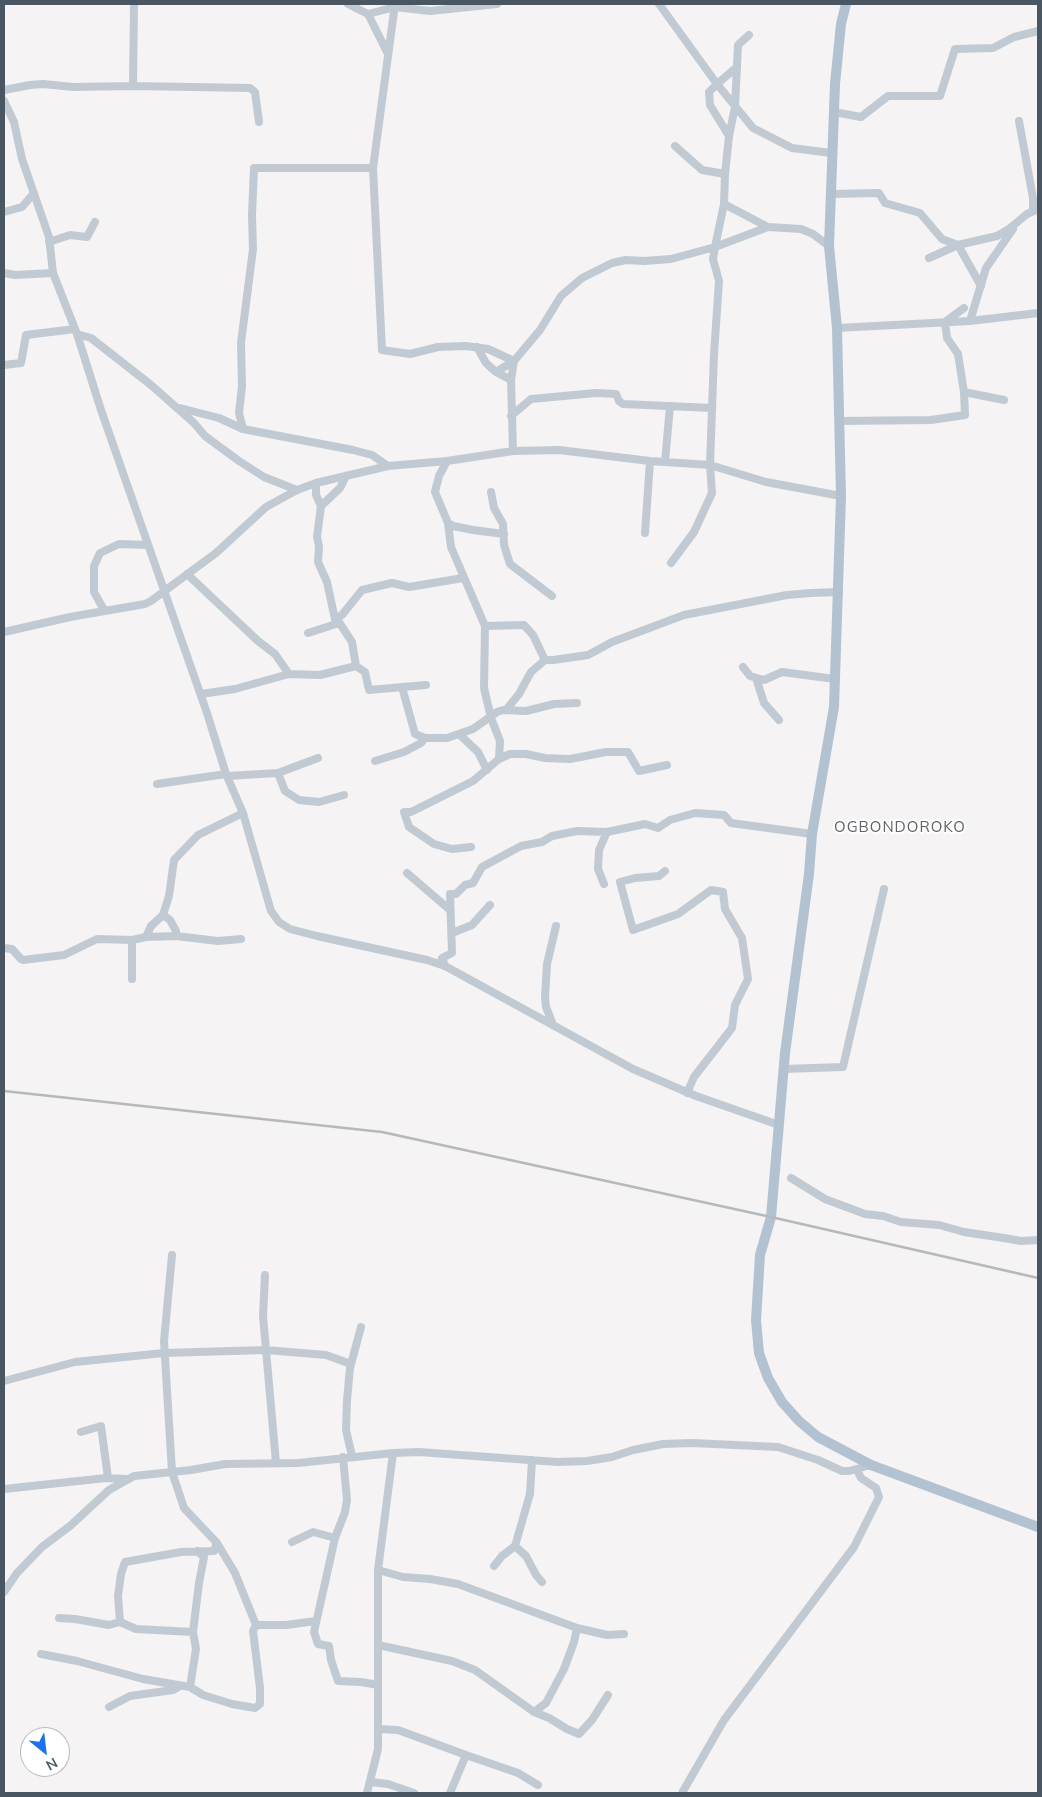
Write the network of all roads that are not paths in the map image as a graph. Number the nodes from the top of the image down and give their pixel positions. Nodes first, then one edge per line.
1 (134, 4) edge
2 (348, 4) edge
3 (497, 4) edge
4 (659, 4) edge
5 (846, 4) edge
6 (395, 5) edge
7 (368, 14) junction
8 (1038, 31) edge
9 (749, 35) dead end
10 (389, 56) junction
11 (737, 67) junction
12 (717, 84) junction
13 (133, 86) junction
14 (4, 90) edge
15 (4, 101) edge
16 (735, 107) junction
17 (834, 112) junction
18 (1019, 121) dead end
19 (260, 122) dead end
20 (729, 136) junction
21 (675, 146) dead end
22 (832, 153) junction
23 (373, 168) junction
24 (725, 174) junction
25 (34, 193) junction
26 (830, 194) junction
27 (724, 204) junction
28 (1036, 210) edge
29 (4, 212) edge
30 (1019, 221) junction
31 (95, 222) dead end
32 (768, 227) junction
33 (49, 242) junction
34 (958, 245) junction
35 (829, 246) junction
36 (715, 247) junction
37 (929, 258) dead end
38 (4, 273) edge
39 (53, 273) junction
40 (981, 286) junction
41 (964, 308) dead end
42 (1038, 313) edge
43 (970, 321) junction
44 (945, 322) junction
45 (837, 328) junction
46 (76, 332) junction
47 (477, 347) junction
48 (514, 361) junction
49 (4, 365) edge
50 (496, 372) junction
51 (511, 380) junction
52 (964, 392) junction
53 (1004, 400) dead end
54 (670, 406) junction
55 (178, 408) junction
56 (712, 408) junction
57 (511, 416) junction
58 (839, 421) junction
59 (243, 429) junction
60 (513, 451) junction
61 (447, 461) junction
62 (650, 461) junction
63 (665, 462) junction
64 (710, 465) junction
65 (388, 466) junction
66 (346, 476) junction
67 (316, 483) junction
68 (297, 490) junction
69 (491, 492) dead end
70 (841, 496) junction
71 (321, 506) junction
72 (448, 523) junction
73 (645, 533) dead end
74 (504, 534) junction
75 (148, 545) junction
76 (671, 563) dead end
77 (187, 574) junction
78 (463, 578) junction
79 (164, 591) junction
80 (839, 592) junction
81 (552, 596) dead end
82 (104, 610) junction
83 (336, 622) junction
84 (485, 626) junction
85 (4, 632) edge
86 (308, 633) dead end
87 (545, 660) junction
88 (356, 666) junction
89 (743, 667) dead end
90 (289, 674) junction
91 (756, 678) junction
92 (835, 679) junction
93 (426, 685) dead end
94 (402, 687) junction
95 (200, 694) junction
96 (577, 703) dead end
97 (506, 710) junction
98 (491, 718) junction
99 (779, 720) dead end
100 (459, 734) junction
101 (425, 738) junction
102 (318, 758) dead end
103 (499, 759) junction
104 (375, 761) dead end
105 (667, 765) dead end
106 (487, 770) junction
107 (278, 773) junction
108 (226, 775) junction
109 (157, 784) dead end
110 (344, 795) dead end
111 (243, 813) junction
112 (606, 832) junction
113 (812, 834) junction
114 (471, 847) dead end
115 (665, 871) dead end
116 (407, 873) dead end
117 (604, 884) dead end
118 (884, 888) dead end
119 (490, 906) dead end
120 (450, 910) junction
121 (163, 915) junction
122 (556, 926) dead end
123 (452, 934) junction
124 (176, 936) junction
125 (146, 937) junction
126 (241, 939) dead end
127 (132, 940) junction
128 (4, 948) edge
129 (445, 966) junction
130 (132, 979) dead end
131 (552, 1025) junction
132 (783, 1069) junction
133 (687, 1093) junction
134 (778, 1126) junction
135 (791, 1178) dead end
136 (1038, 1240) edge
137 (172, 1255) dead end
138 (265, 1275) dead end
139 (361, 1327) dead end
140 (266, 1350) junction
141 (165, 1353) junction
142 (351, 1364) junction
143 (4, 1381) edge
144 (81, 1432) dead end
145 (393, 1453) junction
146 (352, 1456) junction
147 (343, 1457) junction
148 (532, 1460) junction
149 (276, 1463) junction
150 (871, 1464) junction
151 (857, 1470) junction
152 (172, 1472) junction
153 (108, 1478) junction
154 (128, 1479) junction
155 (4, 1490) edge
156 (1038, 1527) edge
157 (335, 1538) junction
158 (292, 1542) dead end
159 (217, 1543) junction
160 (515, 1546) junction
161 (197, 1551) junction
162 (494, 1566) dead end
163 (378, 1570) junction
164 (542, 1582) dead end
165 (4, 1592) edge
166 (60, 1618) dead end
167 (316, 1621) junction
168 (120, 1622) junction
169 (256, 1625) junction
170 (577, 1628) junction
171 (193, 1632) junction
172 (624, 1634) dead end
173 (378, 1645) junction
174 (41, 1654) dead end
175 (378, 1685) junction
176 (180, 1686) junction
177 (190, 1687) junction
178 (608, 1695) dead end
179 (110, 1707) dead end
180 (534, 1712) junction
181 (378, 1729) junction
182 (466, 1755) junction
183 (371, 1782) junction
184 (538, 1785) dead end
185 (367, 1793) edge
186 (414, 1793) edge
187 (450, 1793) edge
188 (682, 1793) edge

1 - 13 street
2 - 7 street
3 - 6 street
4 - 12 street
5 - 17 main road
6 - 7 street
6 - 10 street
7 - 10 street
8 - 17 street
9 - 11 street
10 - 23 street
11 - 12 street
11 - 16 street
12 - 16 street
12 - 20 street
13 - 14 street
13 - 19 street
15 - 25 street
16 - 20 street
16 - 22 street
17 - 22 main road
18 - 28 street
20 - 24 street
21 - 24 street
22 - 26 main road
23 - 47 street
23 - 59 street
24 - 27 street
25 - 29 street
25 - 33 street
26 - 34 street
26 - 35 main road
27 - 32 street
27 - 36 street
28 - 30 street
30 - 34 street
30 - 40 street
31 - 33 street
32 - 35 street
32 - 36 street
33 - 39 street
34 - 37 street
34 - 40 street
35 - 45 main road
36 - 48 street
36 - 56 street
38 - 39 street
39 - 46 street
40 - 43 street
41 - 44 street
42 - 43 street
43 - 44 street
44 - 45 street
44 - 52 street
45 - 58 main road
46 - 49 street
46 - 55 street
46 - 75 street
47 - 48 street
47 - 50 street
48 - 50 street
48 - 51 street
50 - 51 street
51 - 57 street
52 - 53 street
52 - 58 street
54 - 56 street
54 - 57 street
54 - 63 street
55 - 59 street
55 - 68 street
56 - 64 street
57 - 60 street
58 - 70 main road
59 - 65 street
60 - 61 street
60 - 62 street
61 - 65 street
61 - 72 street
62 - 63 street
62 - 73 street
63 - 64 street
64 - 70 street
64 - 76 street
65 - 66 street
66 - 67 street
66 - 71 street
67 - 68 street
67 - 71 street
68 - 77 street
69 - 74 street
70 - 80 main road
71 - 83 street
72 - 74 street
72 - 78 street
74 - 81 street
75 - 79 street
75 - 82 street
77 - 79 street
77 - 90 street
78 - 83 street
78 - 84 street
79 - 82 street
79 - 95 street
80 - 87 street
80 - 92 main road
82 - 85 street
83 - 86 street
83 - 88 street
84 - 87 street
84 - 98 street
87 - 97 street
88 - 90 street
88 - 94 street
89 - 91 street
90 - 95 street
91 - 92 street
91 - 99 street
92 - 113 main road
93 - 94 street
94 - 101 street
95 - 108 street
96 - 97 street
97 - 98 street
98 - 100 street
98 - 103 street
100 - 101 street
100 - 106 street
101 - 104 street
102 - 107 street
103 - 105 street
103 - 106 street
106 - 114 street
107 - 108 street
107 - 110 street
108 - 109 street
108 - 111 street
111 - 121 street
111 - 129 street
112 - 113 street
112 - 117 street
112 - 120 street
113 - 132 main road
115 - 133 street
116 - 120 street
118 - 132 street
119 - 123 street
120 - 123 street
121 - 124 street
121 - 125 street
122 - 131 street
123 - 129 street
124 - 125 street
124 - 126 street
125 - 127 street
127 - 128 street
127 - 130 street
129 - 131 street
131 - 133 street
132 - 134 main road
133 - 134 street
134 - 150 main road
135 - 136 street
137 - 141 street
138 - 140 street
139 - 142 street
140 - 141 street
140 - 142 street
140 - 149 street
141 - 143 street
141 - 152 street
142 - 146 street
144 - 153 street
145 - 146 street
145 - 148 street
145 - 163 street
146 - 147 street
147 - 149 street
147 - 157 street
148 - 151 street
148 - 160 street
149 - 152 street
150 - 151 street
150 - 156 main road
151 - 188 street
152 - 154 street
152 - 159 street
153 - 154 street
153 - 155 street
154 - 165 street
157 - 158 street
157 - 167 street
159 - 161 street
159 - 169 street
160 - 162 street
160 - 164 street
161 - 168 street
161 - 171 street
163 - 170 street
163 - 173 street
166 - 168 street
167 - 169 street
167 - 175 street
168 - 171 street
169 - 177 street
170 - 172 street
170 - 180 street
171 - 177 street
173 - 175 street
173 - 180 street
174 - 176 street
175 - 181 street
176 - 177 street
176 - 179 street
178 - 180 street
181 - 182 street
181 - 183 street
182 - 184 street
182 - 187 street
183 - 185 street
183 - 186 street

